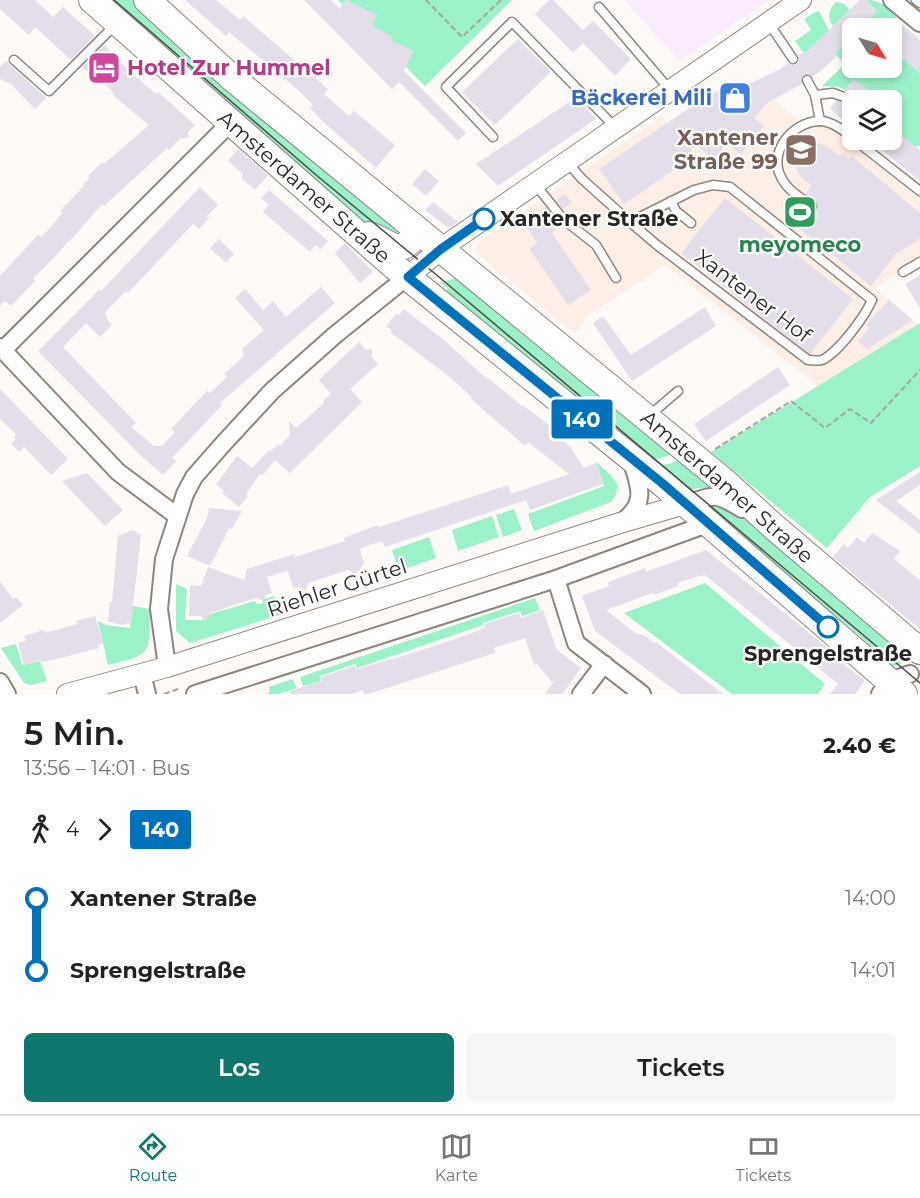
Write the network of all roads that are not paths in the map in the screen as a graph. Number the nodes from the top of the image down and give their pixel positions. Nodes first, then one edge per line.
1 (92, 0) edge
2 (147, 0) edge
3 (801, 0) edge
4 (904, 2) edge
5 (920, 3) edge
6 (599, 7) dead end
7 (117, 22) junction
8 (768, 22) junction
9 (920, 23) edge
10 (793, 59) dead end
11 (14, 60) dead end
12 (807, 81) dead end
13 (670, 90) junction
14 (815, 95) junction
15 (841, 96) dead end
16 (820, 121) junction
17 (230, 123) junction
18 (616, 128) junction
19 (842, 130) edge
20 (493, 137) dead end
21 (868, 150) edge
22 (566, 162) junction
23 (535, 184) junction
24 (920, 191) edge
25 (671, 201) junction
26 (812, 206) dead end
27 (630, 222) junction
28 (691, 223) dead end
29 (413, 226) junction
30 (354, 231) junction
31 (441, 249) junction
32 (920, 262) edge
33 (903, 272) dead end
34 (408, 277) junction
35 (616, 278) dead end
36 (1, 348) edge
37 (678, 391) dead end
38 (648, 418) junction
39 (630, 459) junction
40 (685, 504) junction
41 (177, 516) junction
42 (620, 523) junction
43 (707, 524) junction
44 (774, 527) junction
45 (556, 579) junction
46 (920, 651) edge
47 (604, 664) junction
48 (167, 667) junction
49 (142, 674) junction
50 (0, 682) edge
51 (902, 683) edge
52 (7, 694) edge
53 (67, 694) edge
54 (147, 694) edge
55 (195, 694) edge
56 (581, 694) edge
57 (642, 694) edge

1 - 7 main road, Amsterdamer Straße
2 - 29 main road, Amsterdamer Straße
3 - 8 street
4 - 5 lane
4 - 9 street
6 - 13 lane
7 - 11 lane
7 - 17 main road, Amsterdamer Straße
8 - 10 lane
8 - 13 street
12 - 14 lane
13 - 18 street
14 - 15 lane
14 - 16 lane
16 - 19 lane
16 - 26 lane
17 - 30 main road, Amsterdamer Straße
17 - 36 street
18 - 20 lane
18 - 22 street
21 - 24 lane
22 - 23 street
22 - 27 lane, Xantener Hof
23 - 31 street
23 - 35 lane
25 - 27 lane, Xantener Hof
25 - 27 lane, Xantener Hof
25 - 28 lane
29 - 30 main road
29 - 31 main road, Amsterdamer Straße
30 - 34 main road, Amsterdamer Straße
31 - 34 street
31 - 38 main road, Amsterdamer Straße
32 - 33 lane
34 - 39 main road, Amsterdamer Straße
34 - 41 street
36 - 41 street
37 - 38 lane
38 - 44 main road, Amsterdamer Straße
39 - 40 main road, Amsterdamer Straße
39 - 42 street
40 - 42 street, Riehler Gürtel
40 - 43 main road, Amsterdamer Straße
40 - 44 street, Riehler Gürtel
41 - 48 street
42 - 48 street, Riehler Gürtel
43 - 45 street
43 - 51 main road, Amsterdamer Straße
44 - 46 main road, Amsterdamer Straße
45 - 47 street
45 - 55 street
47 - 56 street
47 - 57 street
48 - 49 street, Riehler Gürtel
49 - 53 street, Riehler Gürtel
49 - 54 street
50 - 52 street

